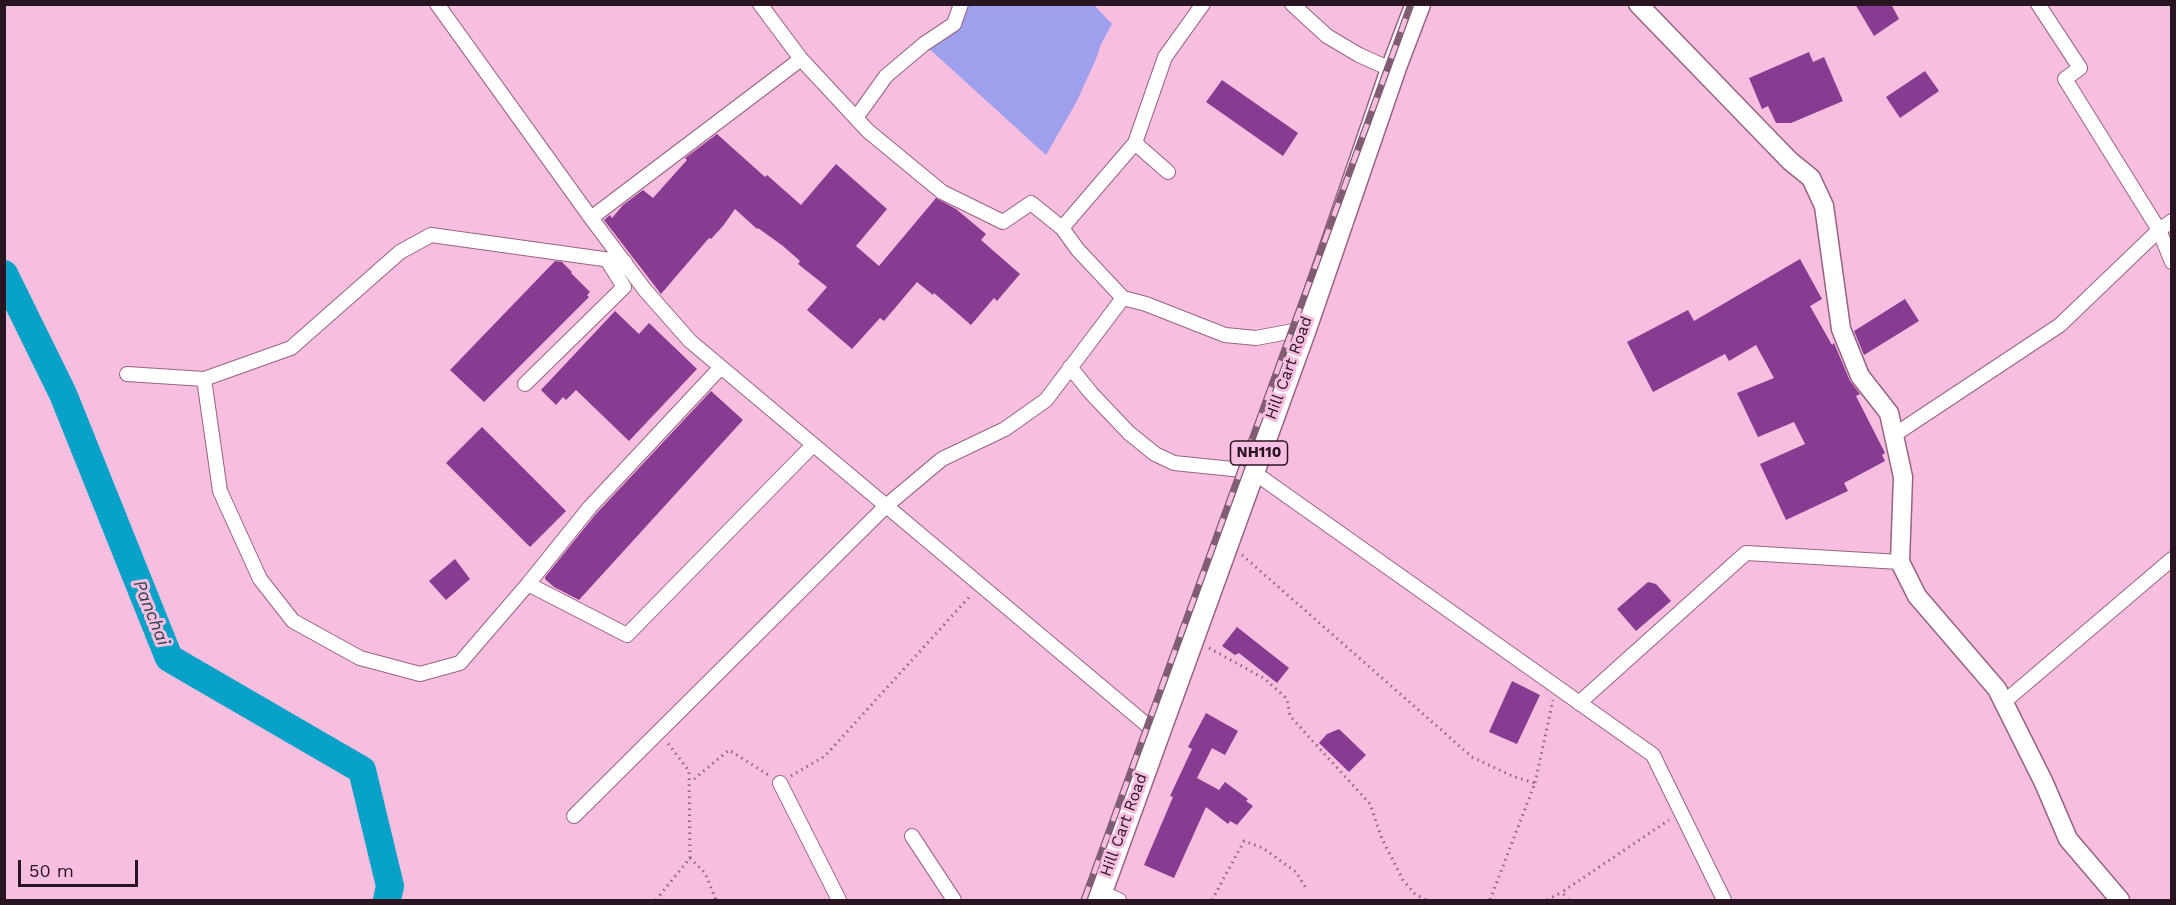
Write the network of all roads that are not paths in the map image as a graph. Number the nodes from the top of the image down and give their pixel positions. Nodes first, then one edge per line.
1 (437, 4) edge
2 (760, 4) edge
3 (961, 4) edge
4 (1203, 4) edge
5 (1292, 4) edge
6 (1418, 4) edge
7 (1638, 4) edge
8 (2038, 4) edge
9 (801, 58) junction
10 (1394, 67) junction
11 (856, 118) junction
12 (1135, 143) junction
13 (1168, 172) dead end
14 (591, 218) junction
15 (2172, 221) edge
16 (1062, 228) junction
17 (2159, 230) junction
18 (607, 260) junction
19 (625, 262) junction
20 (2172, 262) edge
21 (1123, 298) junction
22 (1304, 329) junction
23 (721, 367) junction
24 (1070, 367) junction
25 (127, 374) dead end
26 (204, 379) junction
27 (525, 384) dead end
28 (1894, 435) junction
29 (813, 444) junction
30 (1252, 471) junction
31 (886, 506) junction
32 (2172, 559) edge
33 (1900, 562) junction
34 (528, 584) junction
35 (2004, 702) junction
36 (1579, 703) junction
37 (1159, 730) junction
38 (780, 783) road end
39 (574, 816) dead end
40 (912, 836) dead end
41 (1105, 898) edge
42 (839, 900) edge
43 (954, 900) edge
44 (1724, 900) edge
45 (2120, 900) edge

1 - 14 street
2 - 9 street
3 - 11 street
4 - 12 street
5 - 10 street
6 - 10 highway, Hill Cart Road / NH110
7 - 28 street
8 - 17 street
9 - 11 street
9 - 14 street
10 - 22 highway, Hill Cart Road / NH110
11 - 16 street
12 - 13 street
12 - 16 street
14 - 19 street
15 - 17 street
16 - 21 street
17 - 20 street
17 - 28 street
18 - 19 street
18 - 26 street
18 - 27 street
19 - 23 street
21 - 22 street
21 - 24 street
22 - 30 highway, Hill Cart Road / NH110
23 - 29 street
23 - 34 street
24 - 30 street
24 - 31 street
25 - 26 street
26 - 34 street
28 - 33 street
29 - 31 street
29 - 34 street
30 - 36 street
30 - 37 highway, Hill Cart Road / NH110
31 - 37 street
31 - 39 street
32 - 35 street
33 - 35 street
33 - 36 street
35 - 45 street
36 - 44 street
37 - 41 highway, Hill Cart Road / NH110
38 - 42 street
40 - 43 street

